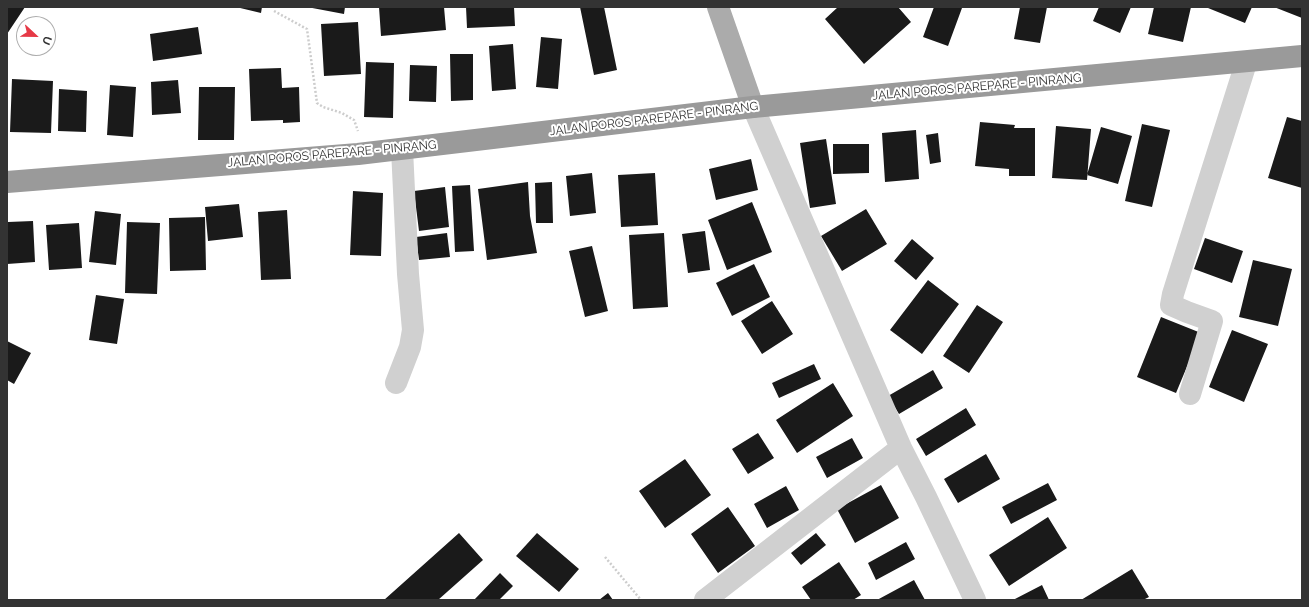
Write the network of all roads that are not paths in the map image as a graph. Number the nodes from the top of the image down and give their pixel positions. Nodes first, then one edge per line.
1 (718, 7) edge
2 (1302, 56) edge
3 (1246, 63) junction
4 (753, 107) junction
5 (402, 149) junction
6 (7, 182) edge
7 (396, 383) dead end
8 (1190, 394) dead end
9 (901, 448) junction
10 (705, 600) edge
11 (975, 600) edge

1 - 4 main road
2 - 3 highway, JALAN POROS PAREPARE - PINRANG
3 - 4 highway, JALAN POROS PAREPARE - PINRANG
3 - 8 street
4 - 5 highway, JALAN POROS PAREPARE - PINRANG
4 - 9 street
5 - 6 highway, JALAN POROS PAREPARE - PINRANG
5 - 7 street
9 - 10 street
9 - 11 street

